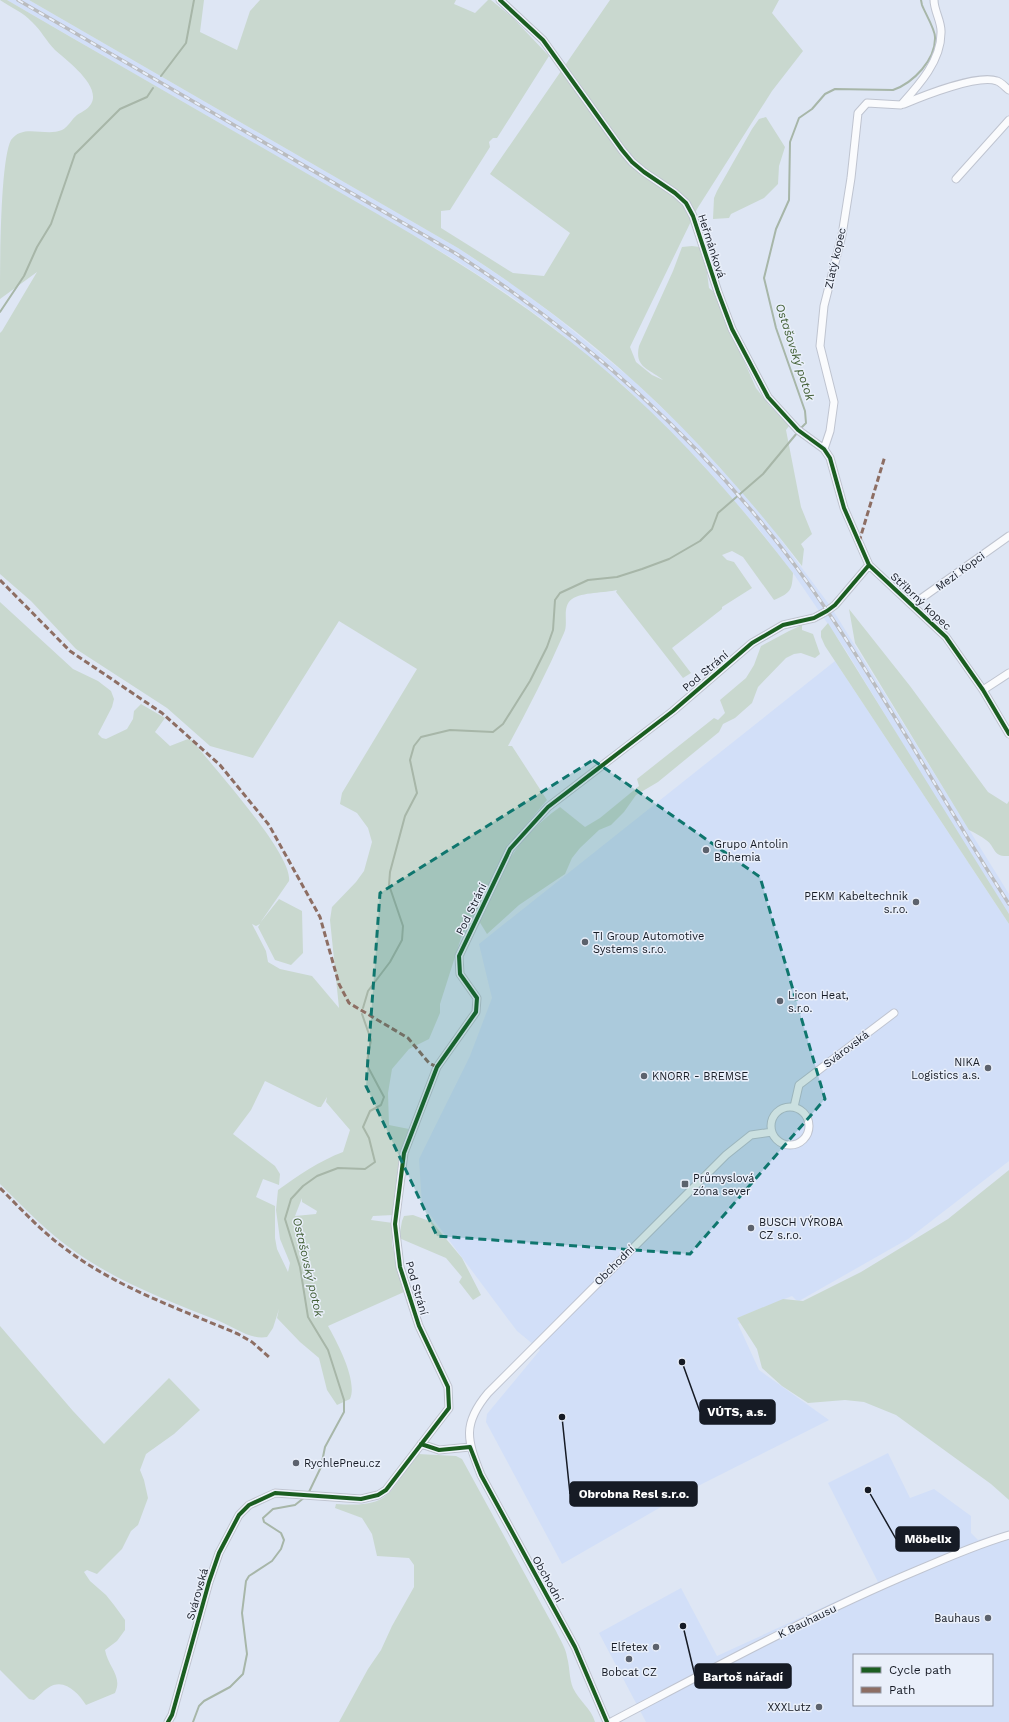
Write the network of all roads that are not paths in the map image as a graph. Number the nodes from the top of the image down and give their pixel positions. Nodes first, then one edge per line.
1 (500, 0) edge
2 (934, 0) edge
3 (1009, 90) edge
4 (901, 105) junction
5 (1009, 120) edge
6 (956, 179) dead end
7 (824, 449) junction
8 (1009, 536) edge
9 (869, 565) junction
10 (912, 606) junction
11 (1009, 673) edge
12 (983, 690) junction
13 (1009, 734) edge
14 (894, 1013) dead end
15 (794, 1106) junction
16 (772, 1132) junction
17 (421, 1444) junction
18 (470, 1447) junction
19 (1009, 1534) edge
20 (168, 1722) edge
21 (608, 1722) edge
22 (611, 1722) edge

1 - 7 street, Heřmánková
2 - 4 street
3 - 4 street, Zlatý kopec
4 - 7 street, Zlatý kopec
5 - 6 street
7 - 9 street, Stříbrný kopec
8 - 10 street, Mezi Kopci
9 - 10 street, Stříbrný kopec
9 - 17 street, Pod Strání
10 - 12 street, Stříbrný kopec
11 - 12 street
12 - 13 street, Stříbrný kopec
14 - 15 street, Svárovská
15 - 16 street
15 - 16 street
16 - 18 street, Obchodní
17 - 18 street
17 - 20 street, Svárovská
18 - 21 street, Obchodní
19 - 22 street, K Bauhausu

